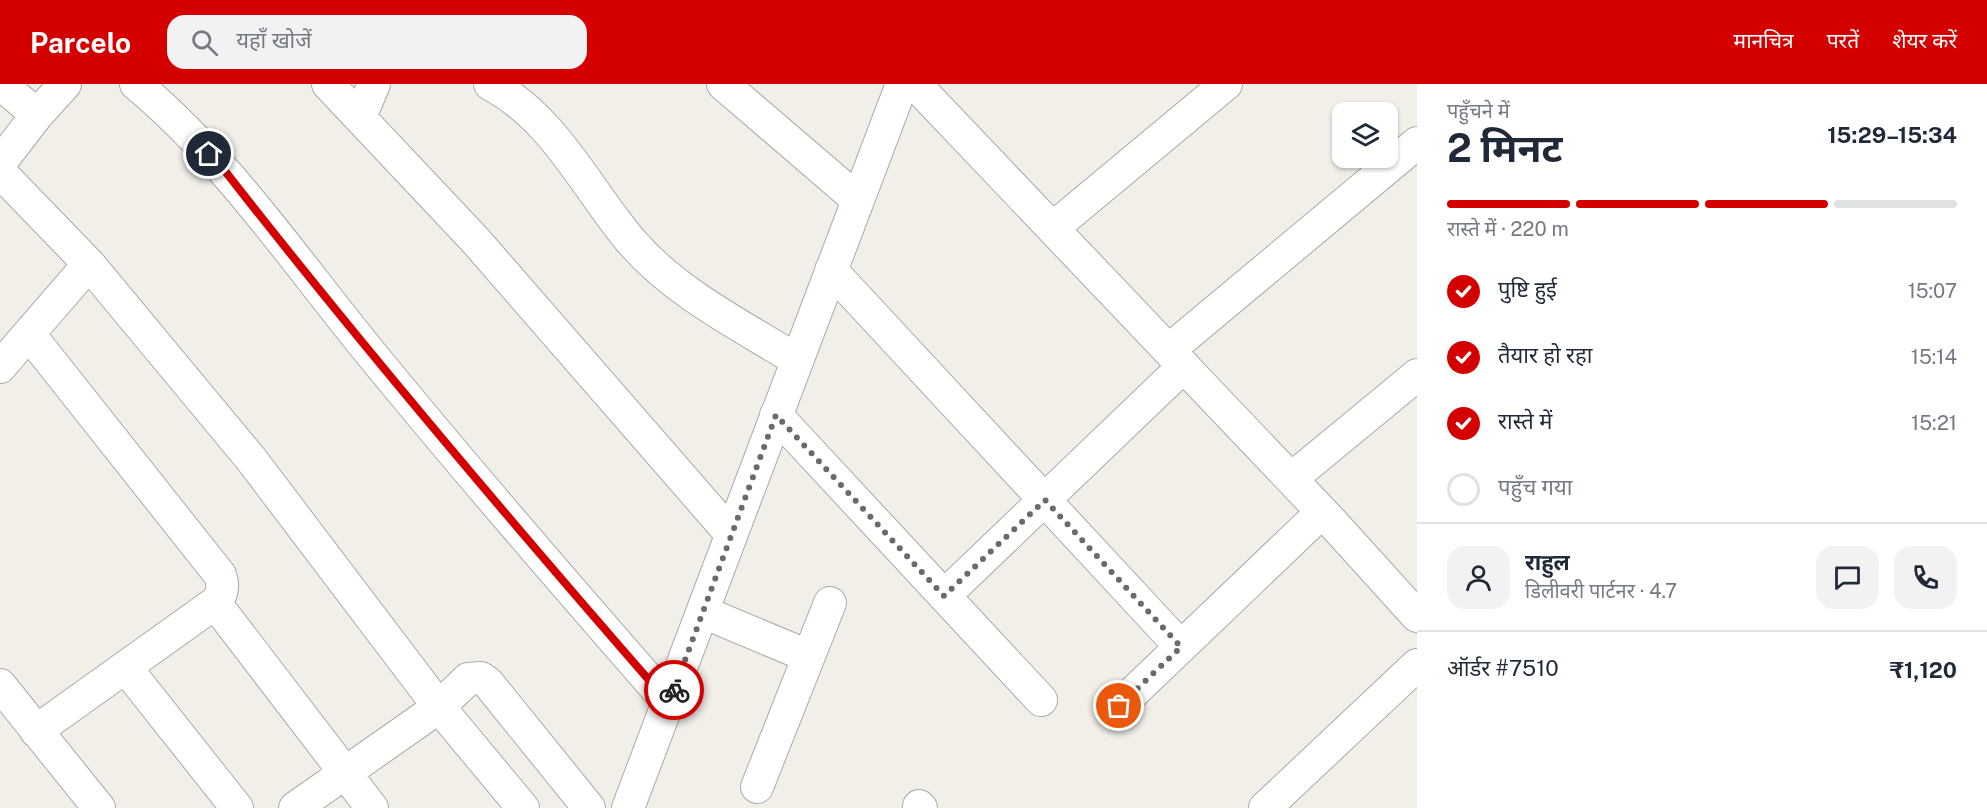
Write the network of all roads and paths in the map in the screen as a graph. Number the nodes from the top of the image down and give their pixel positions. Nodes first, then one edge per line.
1 (1, 84) edge
2 (66, 84) edge
3 (136, 84) edge
4 (328, 84) edge
5 (374, 84) edge
6 (490, 84) edge
7 (723, 84) edge
8 (902, 84) edge
9 (915, 84) edge
10 (1226, 84) edge
11 (37, 115) junction
12 (360, 117) junction
13 (1417, 143) edge
14 (0, 163) edge
15 (0, 172) edge
16 (858, 200) junction
17 (1053, 228) junction
18 (89, 264) junction
19 (831, 270) junction
20 (29, 334) junction
21 (1176, 358) junction
22 (797, 360) junction
23 (0, 367) edge
24 (1417, 375) edge
25 (776, 415) junction
26 (1291, 479) junction
27 (1045, 500) junction
28 (1322, 512) junction
29 (731, 534) junction
30 (944, 596) junction
31 (215, 603) junction
32 (830, 603) dead end
33 (703, 612) junction
34 (1417, 616) edge
35 (1181, 647) junction
36 (808, 656) junction
37 (1417, 665) edge
38 (126, 668) junction
39 (0, 685) edge
40 (1041, 700) dead end
41 (669, 703) junction
42 (1119, 706) dead end
43 (439, 707) junction
44 (36, 730) junction
45 (345, 775) junction
46 (757, 787) dead end
47 (99, 808) edge
48 (237, 808) edge
49 (295, 808) edge
50 (372, 808) edge
51 (523, 808) edge
52 (588, 808) edge
53 (628, 808) edge
54 (1265, 808) edge

1 - 11 street
2 - 11 street
3 - 41 street
4 - 12 street
5 - 12 street
6 - 22 street
7 - 16 street
8 - 16 street
9 - 17 street
10 - 17 street
11 - 14 street
12 - 29 street
13 - 21 street
15 - 18 street
16 - 19 street
17 - 21 street
18 - 20 street
18 - 43 street
19 - 22 street
19 - 27 street
20 - 23 street
20 - 31 street
21 - 26 street
21 - 27 street
22 - 25 street
24 - 26 street
25 - 29 street
25 - 30 street
26 - 28 street
27 - 30 street
27 - 35 street
28 - 34 street
28 - 35 street
29 - 33 street
30 - 40 street
31 - 38 street
31 - 45 street
32 - 36 street
33 - 36 street
33 - 41 street
35 - 42 street
36 - 46 street
37 - 54 street
38 - 44 street
38 - 48 street
39 - 44 street
41 - 53 street
43 - 45 street
43 - 51 street
43 - 52 street
44 - 47 street
45 - 49 street
45 - 50 street

